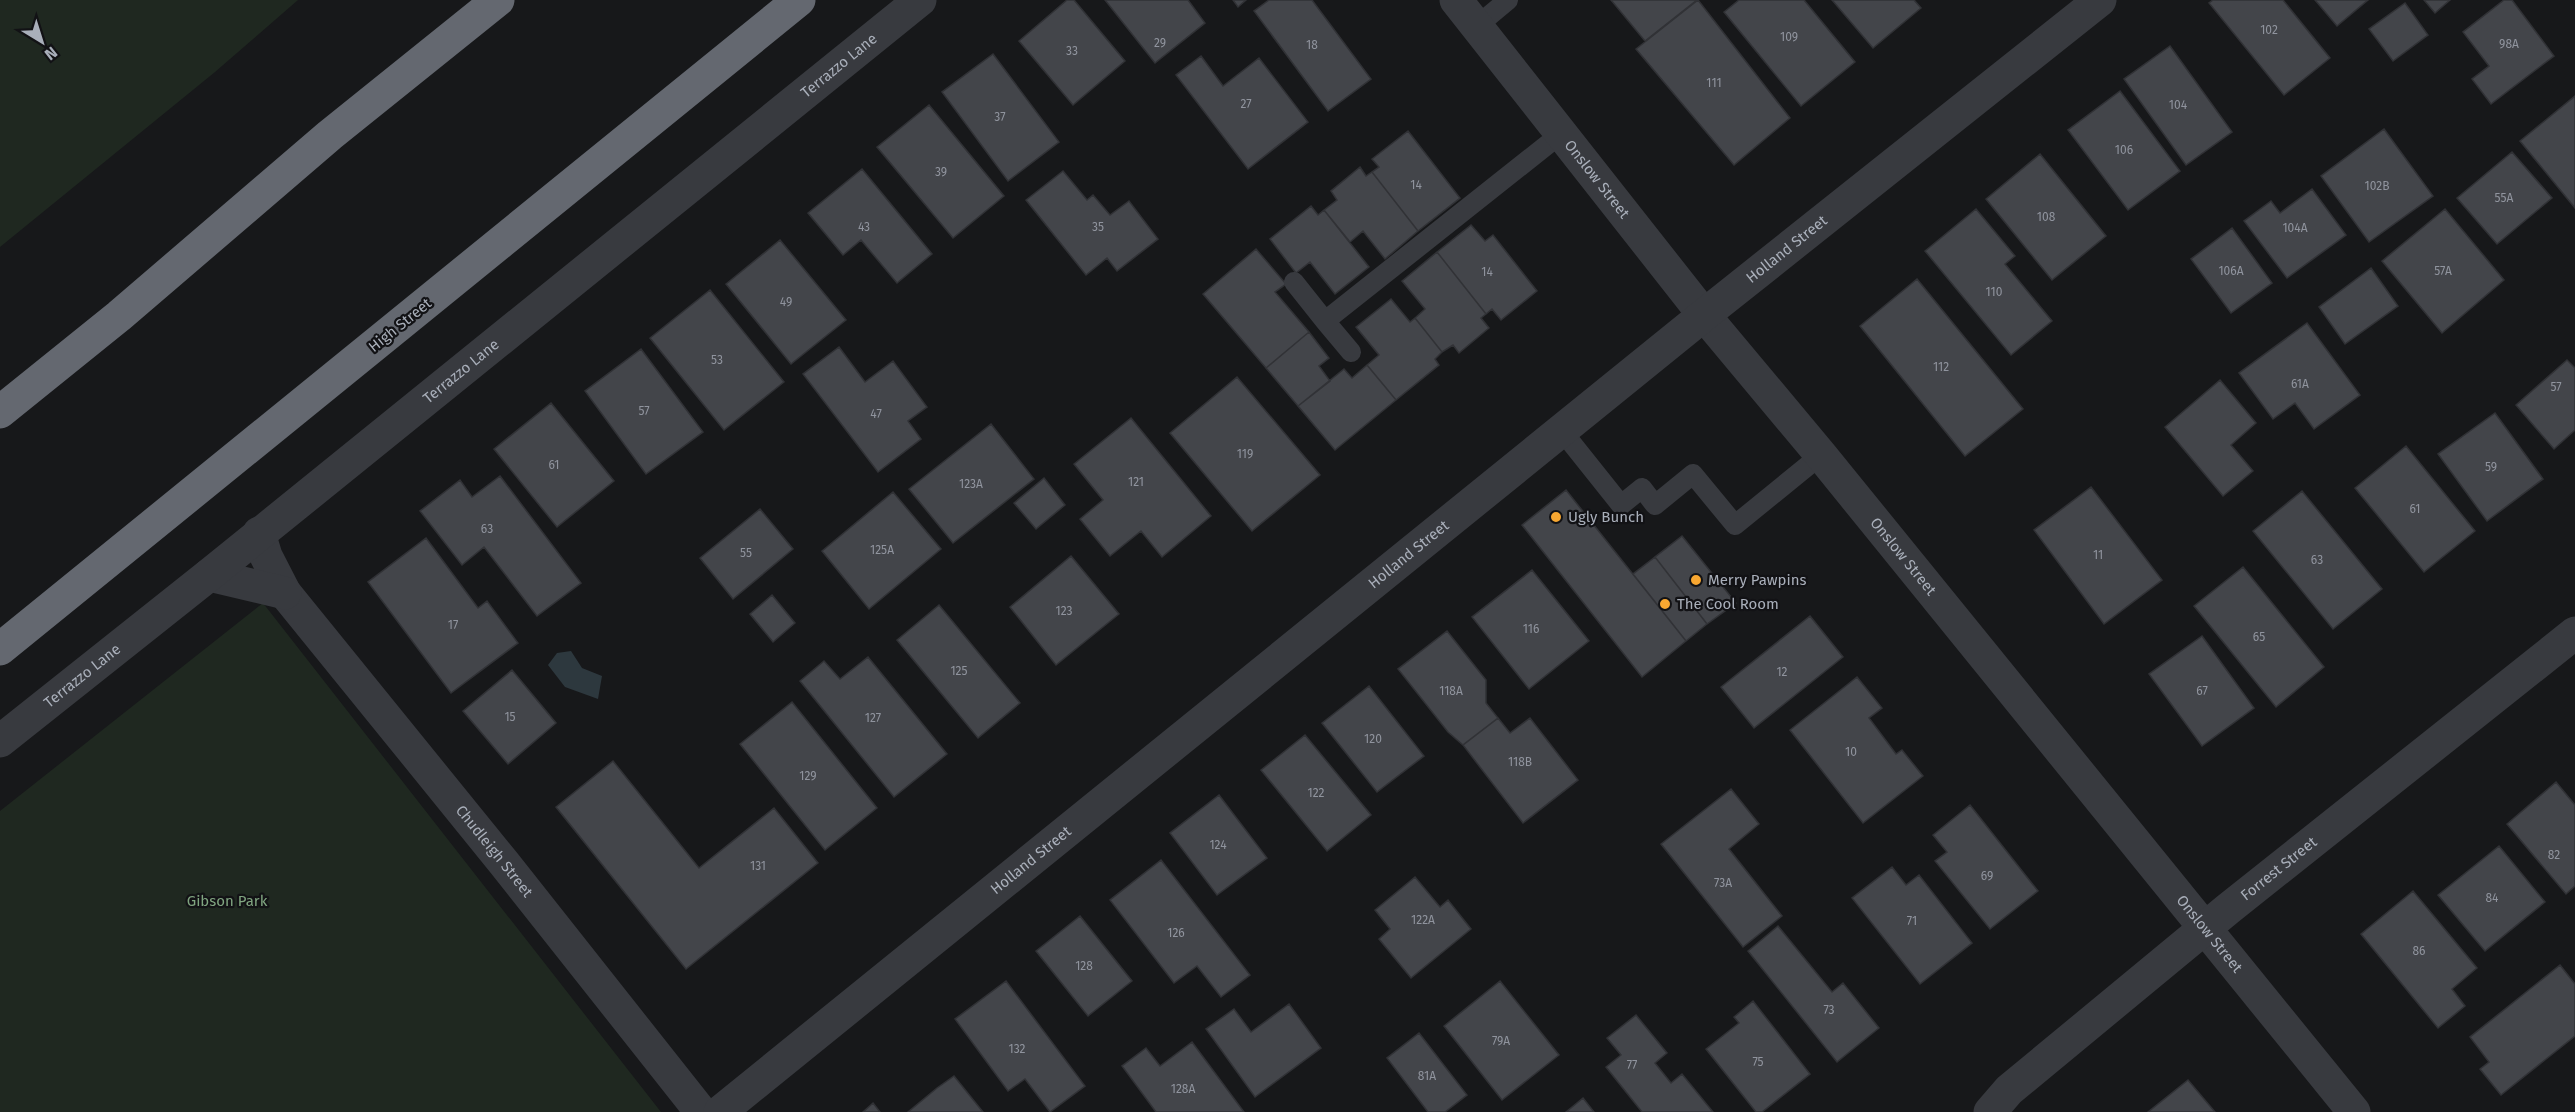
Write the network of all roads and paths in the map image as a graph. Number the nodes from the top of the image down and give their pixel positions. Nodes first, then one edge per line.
1 (498, 0) edge
2 (799, 0) edge
3 (920, 0) edge
4 (1456, 0) edge
5 (1508, 0) edge
6 (2100, 0) edge
7 (1478, 25) junction
8 (1562, 133) junction
9 (1294, 282) dead end
10 (1704, 315) junction
11 (1325, 321) junction
12 (1351, 352) dead end
13 (0, 412) edge
14 (1562, 431) junction
15 (1821, 455) junction
16 (259, 533) junction
17 (209, 575) junction
18 (285, 593) junction
19 (2575, 633) edge
20 (0, 649) edge
21 (0, 741) edge
22 (2203, 929) junction
23 (701, 1112) edge
24 (720, 1112) edge
25 (1990, 1112) edge
26 (2354, 1112) edge

1 - 13 highway
2 - 20 highway, High Street
3 - 16 street, Terrazzo Lane
4 - 7 street, Onslow Street
5 - 7 lane
6 - 10 street, Holland Street
7 - 8 street, Onslow Street
8 - 10 street, Onslow Street
8 - 11 lane
9 - 11 lane
10 - 14 street, Holland Street
10 - 15 street, Onslow Street
11 - 12 lane
14 - 15 lane
14 - 24 street, Holland Street
15 - 22 street, Onslow Street
16 - 17 street, Terrazzo Lane
16 - 18 street, Chudleigh Street
17 - 18 street
17 - 21 street, Terrazzo Lane
18 - 23 street, Chudleigh Street
19 - 22 street, Forrest Street
22 - 25 street, Forrest Street
22 - 26 street, Onslow Street

